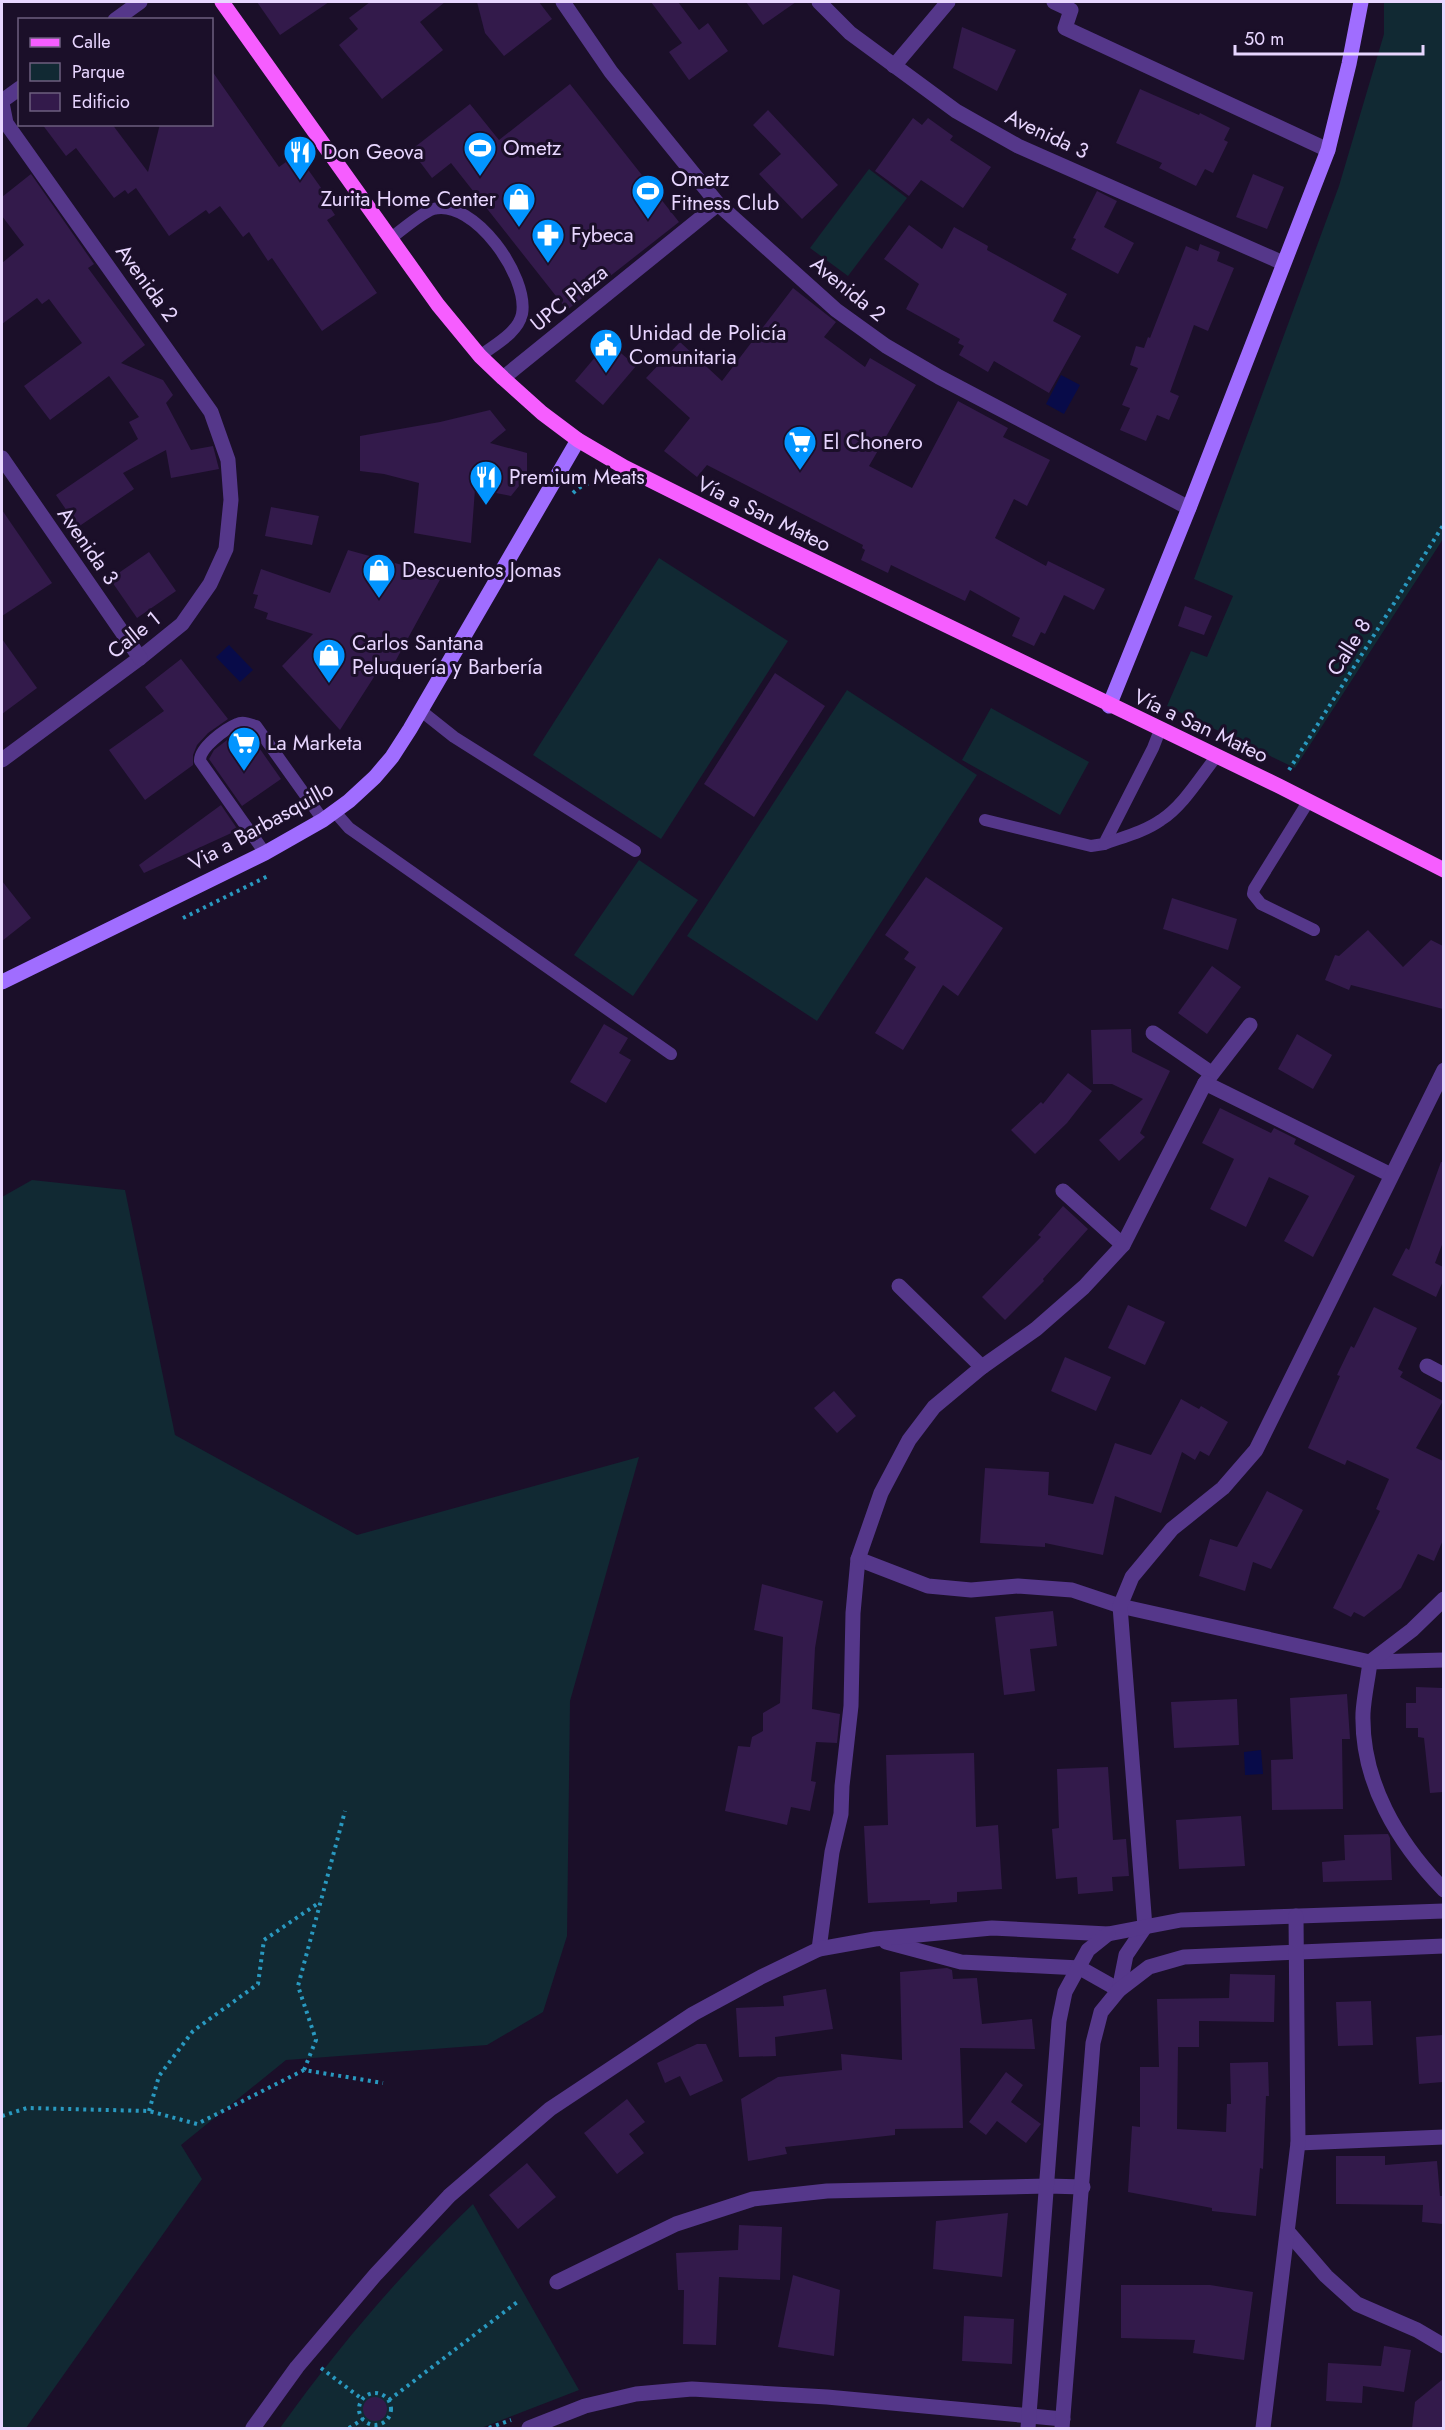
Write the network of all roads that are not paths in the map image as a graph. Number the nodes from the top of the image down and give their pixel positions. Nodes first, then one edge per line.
1 (140, 2) edge
2 (222, 2) edge
3 (562, 2) edge
4 (819, 2) edge
5 (948, 2) edge
6 (1054, 2) edge
7 (1361, 2) edge
8 (117, 18) edge
9 (894, 66) junction
10 (18, 90) edge
11 (2, 102) edge
12 (1328, 150) junction
13 (718, 204) junction
14 (391, 238) junction
15 (1283, 263) junction
16 (480, 356) junction
17 (503, 378) junction
18 (578, 440) junction
19 (2, 458) edge
20 (231, 500) joint
21 (1189, 508) junction
22 (140, 658) junction
23 (1109, 706) junction
24 (420, 710) junction
25 (1160, 730) junction
26 (1216, 757) junction
27 (2, 760) edge
28 (1308, 802) junction
29 (329, 816) junction
30 (985, 820) dead end
31 (1104, 844) junction
32 (635, 851) dead end
33 (265, 853) junction
34 (1443, 870) edge
35 (1314, 930) dead end
36 (2, 982) edge
37 (1250, 1025) dead end
38 (1153, 1033) dead end
39 (671, 1054) dead end
40 (1443, 1070) edge
41 (1208, 1078) junction
42 (1391, 1175) junction
43 (1063, 1191) dead end
44 (1123, 1245) junction
45 (899, 1286) dead end
46 (1427, 1366) dead end
47 (982, 1367) junction
48 (1443, 1375) edge
49 (858, 1559) junction
50 (1443, 1599) edge
51 (1120, 1606) junction
52 (1443, 1660) edge
53 (1370, 1662) junction
54 (1443, 1890) edge
55 (1443, 1911) edge
56 (1296, 1916) junction
57 (1145, 1927) junction
58 (1108, 1934) junction
59 (875, 1939) junction
60 (1443, 1946) edge
61 (819, 1949) junction
62 (1298, 1952) junction
63 (1080, 1968) junction
64 (1119, 1990) junction
65 (1443, 2137) edge
66 (1298, 2142) junction
67 (1048, 2186) junction
68 (1083, 2187) junction
69 (1288, 2232) junction
70 (557, 2282) dead end
71 (1443, 2346) edge
72 (1029, 2422) edge
73 (1063, 2424) edge
74 (253, 2428) edge
75 (529, 2428) edge
76 (1263, 2428) edge

1 - 8 street
2 - 14 main road, Vía a San Mateo
3 - 13 street, Avenida 2
4 - 9 street, Avenida 3
5 - 9 street
6 - 12 street
7 - 12 main road
9 - 15 street, Avenida 3
10 - 11 street
11 - 20 street, Avenida 2
12 - 15 main road
13 - 17 street, UPC Plaza
13 - 21 street, Avenida 2
14 - 16 main road, Vía a San Mateo
14 - 16 lane
15 - 21 main road
16 - 17 main road, Vía a San Mateo
17 - 18 main road, Vía a San Mateo
18 - 23 main road, Vía a San Mateo
18 - 24 main road, Via a Barbasquillo
19 - 22 street, Avenida 3
20 - 22 street, Calle 1
21 - 23 main road
22 - 27 street, Calle 1
23 - 25 main road, Vía a San Mateo
24 - 29 main road, Via a Barbasquillo
24 - 32 lane
25 - 26 main road, Vía a San Mateo
25 - 31 lane
26 - 28 main road, Vía a San Mateo
26 - 31 lane
28 - 34 main road, Vía a San Mateo
28 - 35 lane
29 - 33 main road, Via a Barbasquillo
29 - 33 lane
29 - 39 lane
30 - 31 lane
33 - 36 main road, Via a Barbasquillo
37 - 41 street
38 - 41 street
40 - 42 street
41 - 42 street
41 - 44 street
42 - 51 street
43 - 44 street
44 - 47 street
45 - 47 street
46 - 48 street
47 - 49 street
49 - 51 street
49 - 61 street
50 - 53 street
51 - 53 street
51 - 57 street
52 - 53 street
53 - 54 street
55 - 56 street
56 - 57 street
56 - 62 street
57 - 58 street
57 - 64 street
58 - 59 street
58 - 63 street
59 - 61 street
59 - 63 street
60 - 62 street
61 - 74 street
62 - 64 street
62 - 66 street
63 - 64 street
63 - 67 street
64 - 68 street
65 - 66 street
66 - 69 street
67 - 68 street
67 - 70 street
67 - 72 street
68 - 73 street
69 - 71 street
69 - 76 street
72 - 73 street
72 - 75 street

